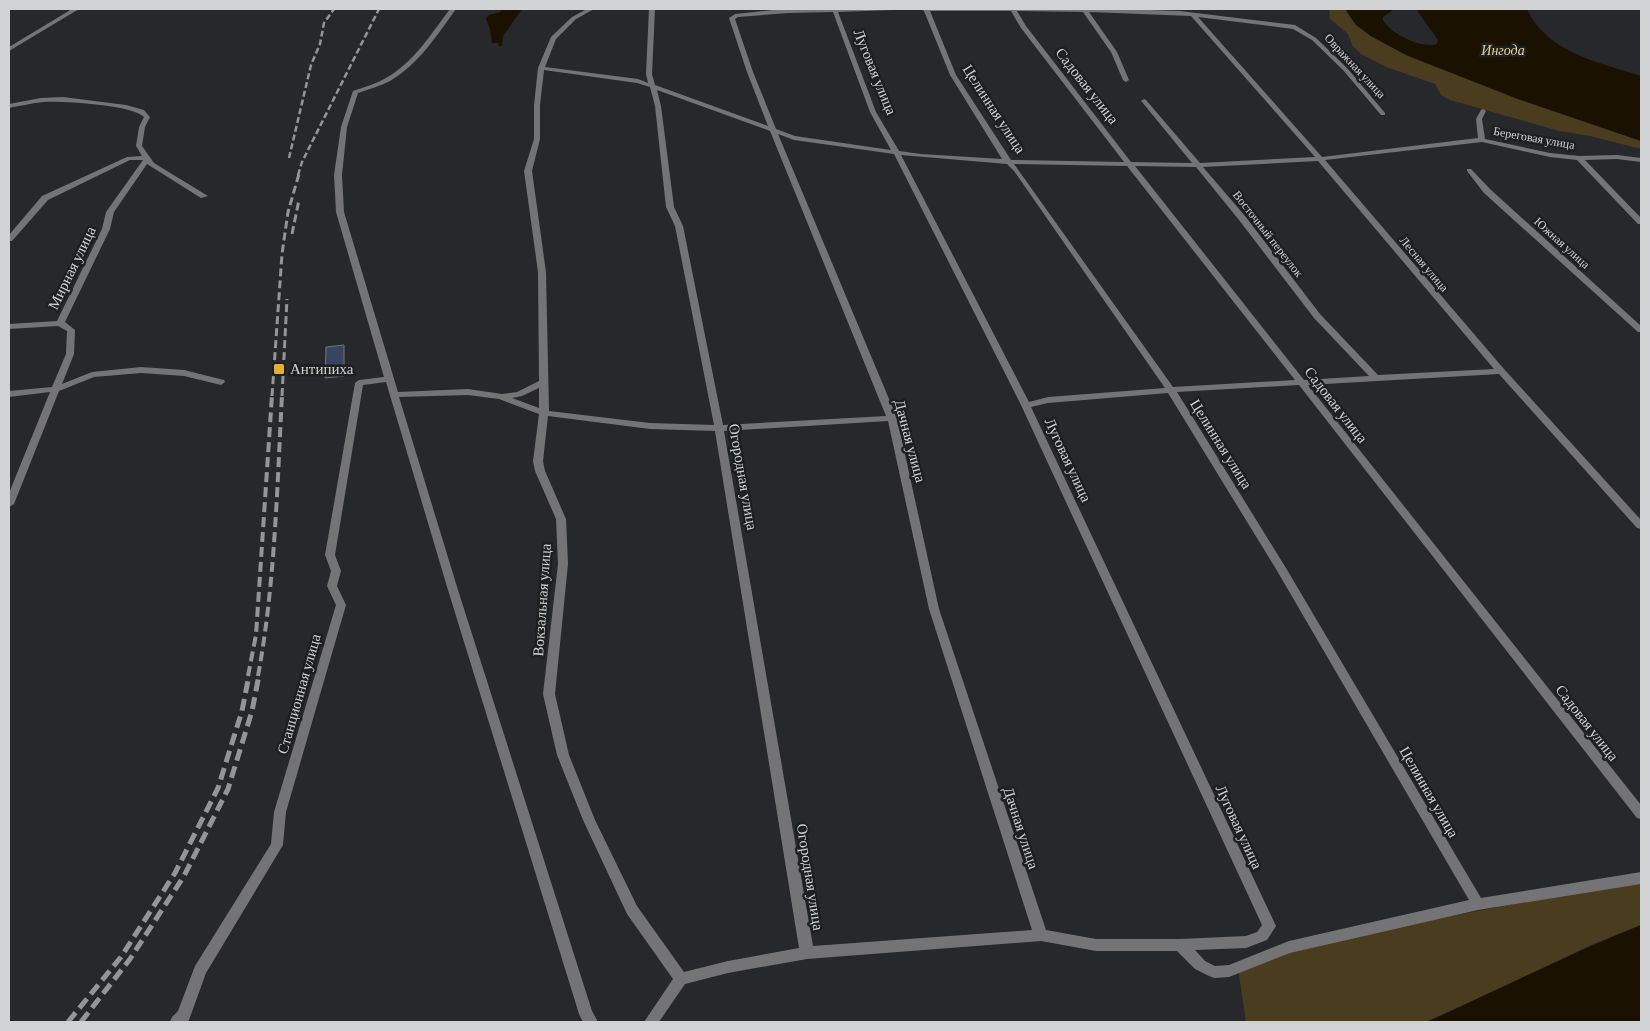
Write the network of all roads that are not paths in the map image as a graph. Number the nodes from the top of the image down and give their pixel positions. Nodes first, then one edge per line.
1 (76, 9) edge
2 (453, 9) edge
3 (590, 9) edge
4 (652, 9) edge
5 (761, 9) edge
6 (918, 9) edge
7 (925, 9) edge
8 (1014, 10) junction
9 (1085, 10) junction
10 (835, 11) junction
11 (787, 12) junction
12 (1194, 15) junction
13 (9, 49) edge
14 (541, 68) junction
15 (1126, 80) dead end
16 (652, 86) junction
17 (1144, 101) dead end
18 (9, 106) edge
19 (1483, 111) dead end
20 (1383, 114) dead end
21 (773, 131) junction
22 (1482, 140) junction
23 (1438, 144) junction
24 (896, 152) junction
25 (1448, 152) dead end
26 (148, 158) junction
27 (1579, 158) junction
28 (1320, 159) junction
29 (1641, 160) edge
30 (1009, 162) junction
31 (1130, 165) junction
32 (1199, 165) junction
33 (1468, 170) dead end
34 (204, 196) dead end
35 (1641, 222) edge
36 (9, 239) edge
37 (60, 323) junction
38 (9, 326) edge
39 (1641, 330) edge
40 (1501, 371) junction
41 (390, 379) junction
42 (1377, 379) junction
43 (221, 382) dead end
44 (544, 382) junction
45 (1301, 383) junction
46 (56, 389) junction
47 (1170, 390) junction
48 (9, 394) edge
49 (394, 395) junction
50 (501, 397) junction
51 (1026, 405) junction
52 (544, 412) junction
53 (892, 418) junction
54 (720, 428) junction
55 (9, 504) edge
56 (1641, 526) edge
57 (1641, 814) edge
58 (1641, 878) edge
59 (1478, 904) junction
60 (1041, 935) junction
61 (1180, 945) junction
62 (807, 953) junction
63 (681, 979) junction
64 (177, 1022) edge
65 (591, 1022) edge
66 (651, 1022) edge

1 - 13 street
2 - 41 street
3 - 14 street, Вокзальная улица
4 - 16 street, Огородная улица
5 - 11 street
6 - 10 street
7 - 8 street, Овражная улица
7 - 30 street, Целинная улица
8 - 9 street, Овражная улица
8 - 31 street, Садовая улица
9 - 12 street, Овражная улица
9 - 15 street
10 - 11 street
10 - 24 street, Луговая улица
11 - 21 street, Дачная улица
12 - 20 street, Овражная улица
12 - 28 street, Лесная улица
14 - 16 street, Береговая улица
14 - 44 street, Вокзальная улица
16 - 21 street, Береговая улица
16 - 54 street, Огородная улица
17 - 32 street, Восточный переулок
18 - 26 street
19 - 22 street
21 - 24 street, Береговая улица
21 - 53 street, Дачная улица
22 - 23 street, Береговая улица
22 - 27 street, Береговая улица
23 - 25 street
23 - 28 street, Береговая улица
24 - 30 street, Береговая улица
24 - 51 street, Луговая улица
26 - 34 street
26 - 36 street
26 - 37 street, Мирная улица
27 - 29 street, Береговая улица
27 - 35 street
28 - 32 street, Береговая улица
28 - 40 street, Лесная улица
30 - 31 street, Береговая улица
30 - 47 street, Целинная улица
31 - 32 street, Береговая улица
31 - 45 street, Садовая улица
32 - 42 street, Восточный переулок
33 - 39 street, Южная улица
37 - 38 street
37 - 46 street, Мирная улица
40 - 42 street
40 - 56 street, Лесная улица
41 - 49 street
41 - 64 street, Станционная улица
42 - 45 street
43 - 46 street
44 - 50 street
44 - 52 street, Вокзальная улица
45 - 47 street
45 - 57 street, Садовая улица
46 - 48 street
46 - 55 street, Мирная улица
47 - 51 street
47 - 59 street, Целинная улица
49 - 50 street
49 - 65 street
50 - 52 street
51 - 61 street, Луговая улица
52 - 54 street
52 - 63 street, Вокзальная улица
53 - 54 street
53 - 60 street, Дачная улица
54 - 62 street, Огородная улица
58 - 59 street
59 - 61 street
60 - 61 street
60 - 62 street
62 - 63 street
63 - 66 street

